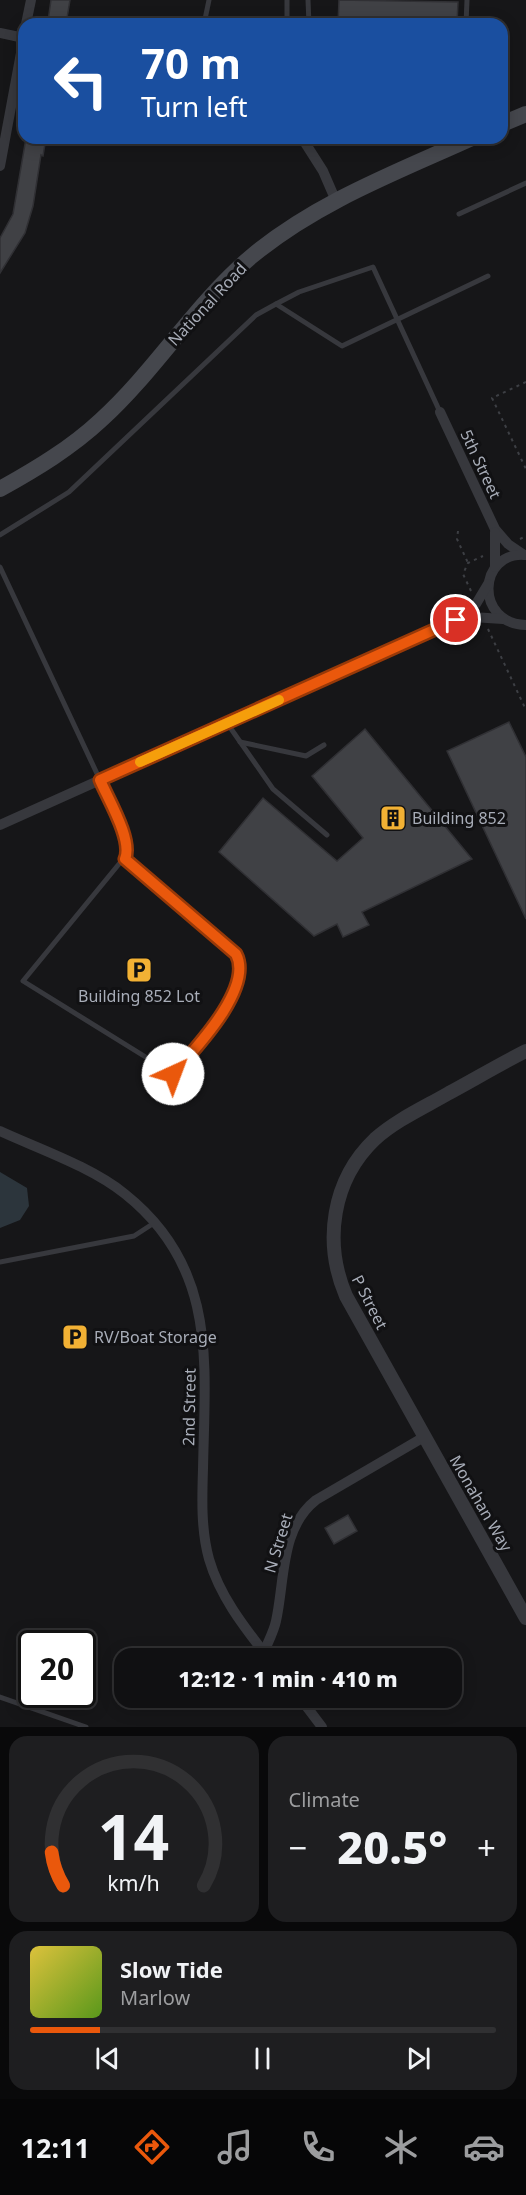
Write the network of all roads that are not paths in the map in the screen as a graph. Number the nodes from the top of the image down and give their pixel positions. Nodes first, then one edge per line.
1 (31, 0) edge
2 (209, 0) edge
3 (287, 0) edge
4 (308, 0) edge
5 (467, 0) edge
6 (27, 18) edge
7 (205, 18) edge
8 (287, 18) edge
9 (309, 18) edge
10 (466, 18) edge
11 (0, 33) edge
12 (18, 37) edge
13 (18, 70) edge
14 (526, 114) edge
15 (508, 122) edge
16 (306, 144) edge
17 (459, 144) edge
18 (0, 166) edge
19 (526, 183) edge
20 (336, 201) junction
21 (459, 214) dead end
22 (488, 276) dead end
23 (276, 304) junction
24 (398, 319) junction
25 (440, 412) joint
26 (0, 489) edge
27 (495, 529) junction
28 (0, 535) edge
29 (525, 555) edge
30 (0, 567) edge
31 (495, 568) junction
32 (488, 585) junction
33 (504, 619) junction
34 (456, 620) junction
35 (524, 626) edge
36 (227, 723) junction
37 (240, 742) junction
38 (324, 746) dead end
39 (100, 780) junction
40 (0, 825) edge
41 (327, 835) dead end
42 (125, 859) junction
43 (526, 1051) edge
44 (0, 1131) edge
45 (154, 1223) junction
46 (0, 1262) edge
47 (424, 1437) junction
48 (526, 1618) edge
49 (261, 1648) edge
50 (268, 1648) edge
51 (0, 1697) edge
52 (308, 1708) edge
53 (86, 1727) edge
54 (322, 1727) edge

1 - 6 street
2 - 7 lane
3 - 8 lane
4 - 9 lane
5 - 10 lane
11 - 12 street
13 - 18 street
14 - 15 main road
16 - 20 street
17 - 20 main road, National Road
19 - 21 lane
20 - 26 main road, National Road
22 - 24 lane
23 - 24 lane
23 - 24 lane
23 - 28 lane
24 - 25 lane
25 - 27 street, 5th Street
27 - 29 street, 5th Street
27 - 31 street, 5th Street
29 - 31 street
30 - 39 lane
31 - 32 street
32 - 33 street
32 - 34 street
33 - 34 street
33 - 35 street
34 - 36 street
36 - 37 lane
36 - 39 street
37 - 38 lane
37 - 41 lane
39 - 40 street
39 - 42 lane
42 - 42 lane
43 - 47 street, P Street
44 - 45 street, 2nd Street
45 - 46 lane
45 - 49 street, 2nd Street
47 - 48 street, Monahan Way
47 - 50 street, N Street
51 - 53 lane
52 - 54 street

